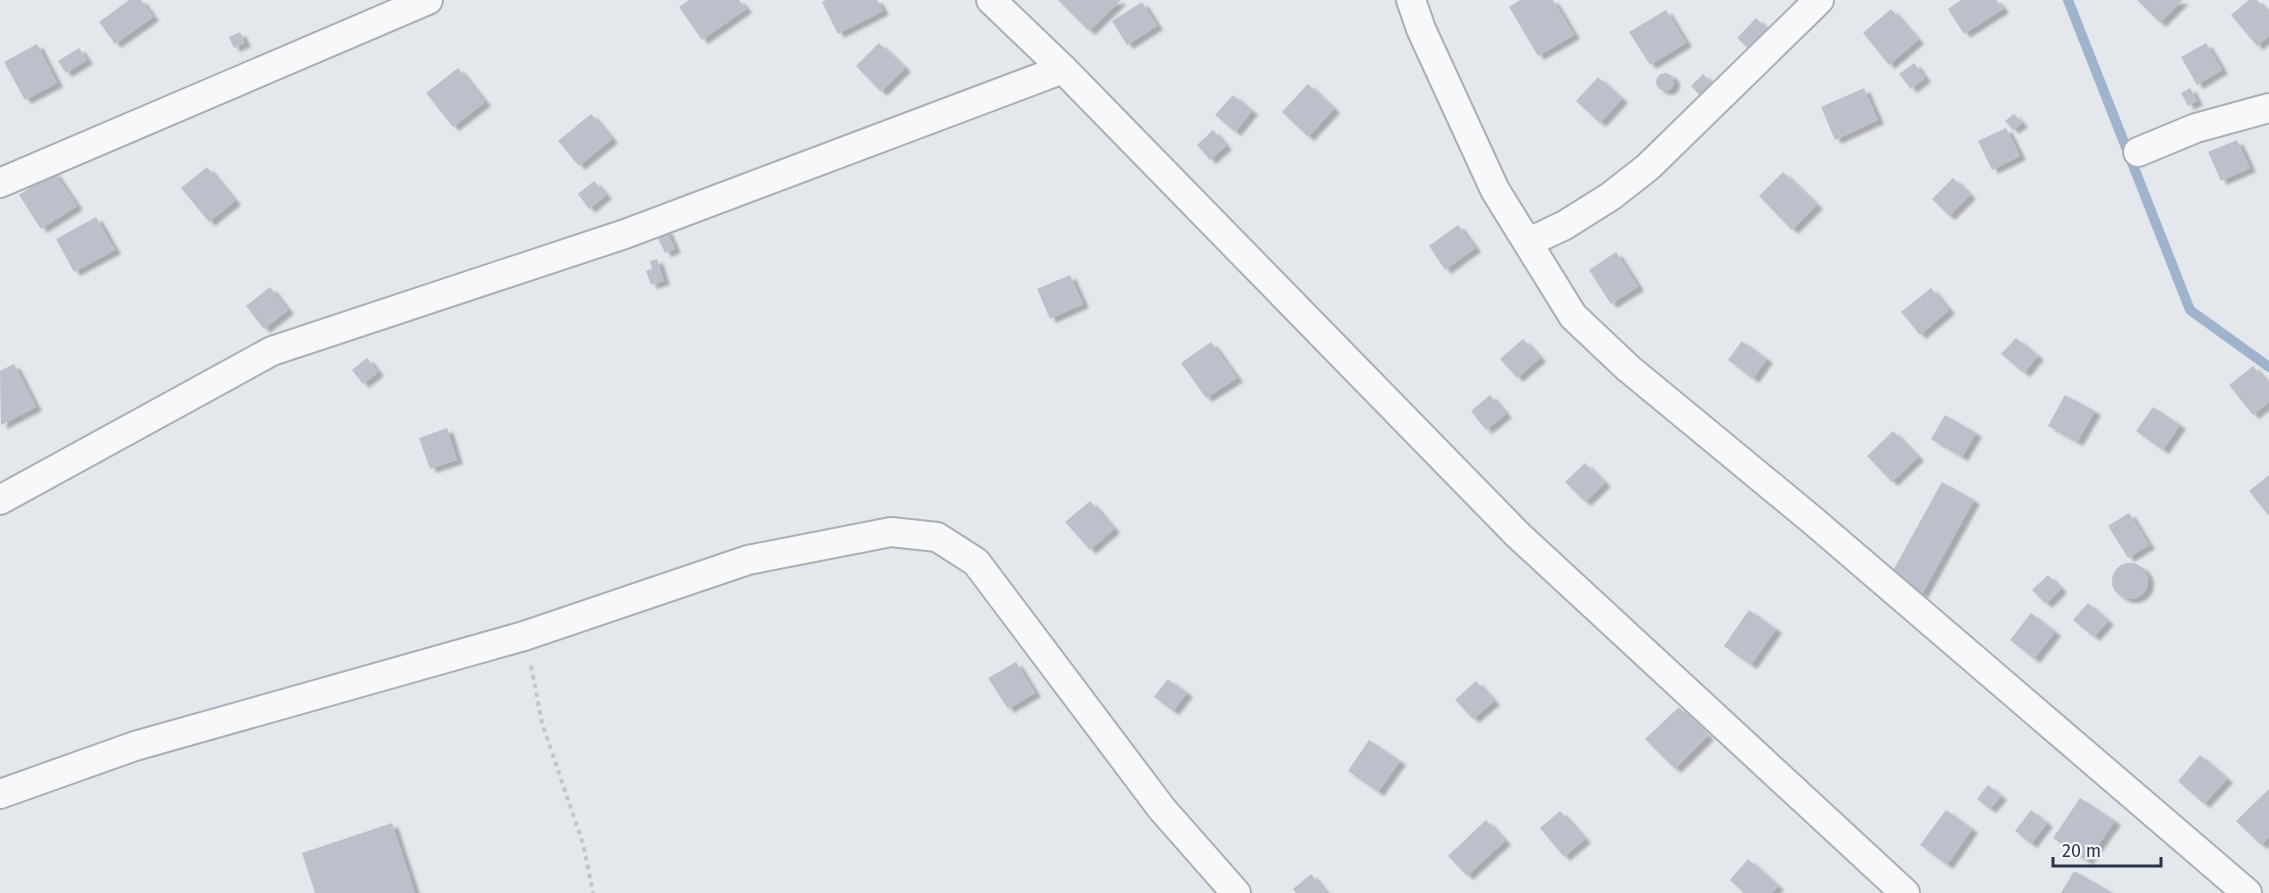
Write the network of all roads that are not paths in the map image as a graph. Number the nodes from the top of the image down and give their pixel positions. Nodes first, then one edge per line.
1 (428, 0) edge
2 (991, 0) edge
3 (1411, 0) edge
4 (1819, 0) edge
5 (1063, 69) junction
6 (2269, 108) edge
7 (2138, 152) dead end
8 (0, 183) edge
9 (1529, 242) junction
10 (0, 500) edge
11 (0, 794) edge
12 (1236, 893) edge
13 (1905, 893) edge
14 (2247, 893) edge

1 - 8 street
2 - 5 street
3 - 9 street
4 - 9 street
5 - 10 street
5 - 13 street
6 - 7 street
9 - 14 street
11 - 12 street

